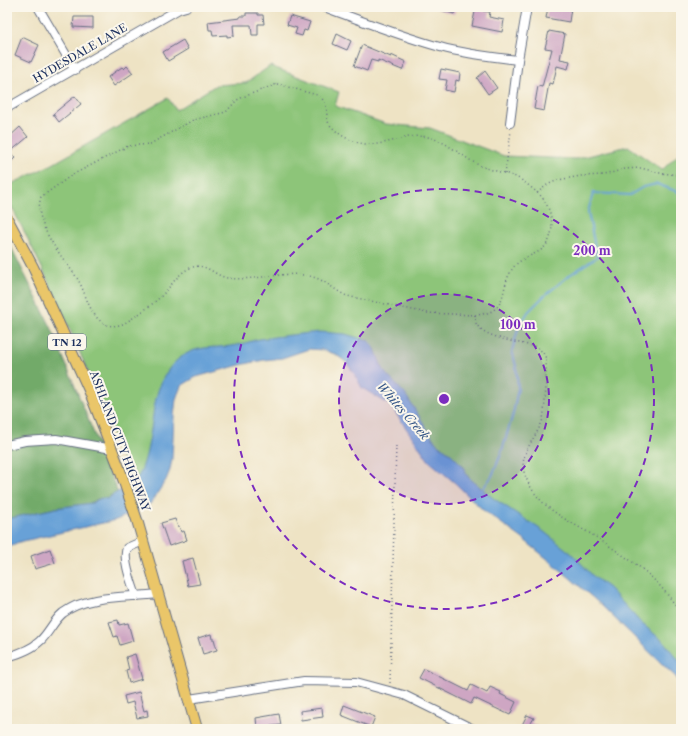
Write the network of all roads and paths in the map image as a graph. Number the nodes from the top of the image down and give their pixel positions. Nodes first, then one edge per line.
1 (38, 7) edge
2 (324, 7) edge
3 (527, 7) edge
4 (181, 8) edge
5 (518, 60) junction
6 (74, 70) junction
7 (7, 108) edge
8 (511, 127) joint
9 (505, 174) junction
10 (681, 175) edge
11 (537, 193) junction
12 (7, 218) edge
13 (475, 315) junction
14 (396, 444) dead end
15 (7, 445) edge
16 (112, 449) junction
17 (143, 541) junction
18 (158, 594) junction
19 (136, 596) junction
20 (681, 614) edge
21 (7, 657) edge
22 (390, 691) junction
23 (189, 699) junction
24 (197, 729) edge
25 (473, 729) edge

1 - 6 street
2 - 5 street
3 - 5 street
4 - 6 street, HYDESDALE LANE
5 - 8 street
6 - 7 street, HYDESDALE LANE
8 - 9 path
9 - 11 path
9 - 13 path
10 - 11 path
11 - 13 path
12 - 16 main road, ASHLAND CITY HIGHWAY / TN 12
13 - 20 path
14 - 22 path
15 - 16 street
16 - 17 main road, ASHLAND CITY HIGHWAY / TN 12
17 - 18 main road, ASHLAND CITY HIGHWAY / TN 12
17 - 19 street
18 - 19 street
18 - 23 main road, ASHLAND CITY HIGHWAY / TN 12
19 - 21 street
22 - 23 street
22 - 25 street
23 - 24 main road, ASHLAND CITY HIGHWAY / TN 12

